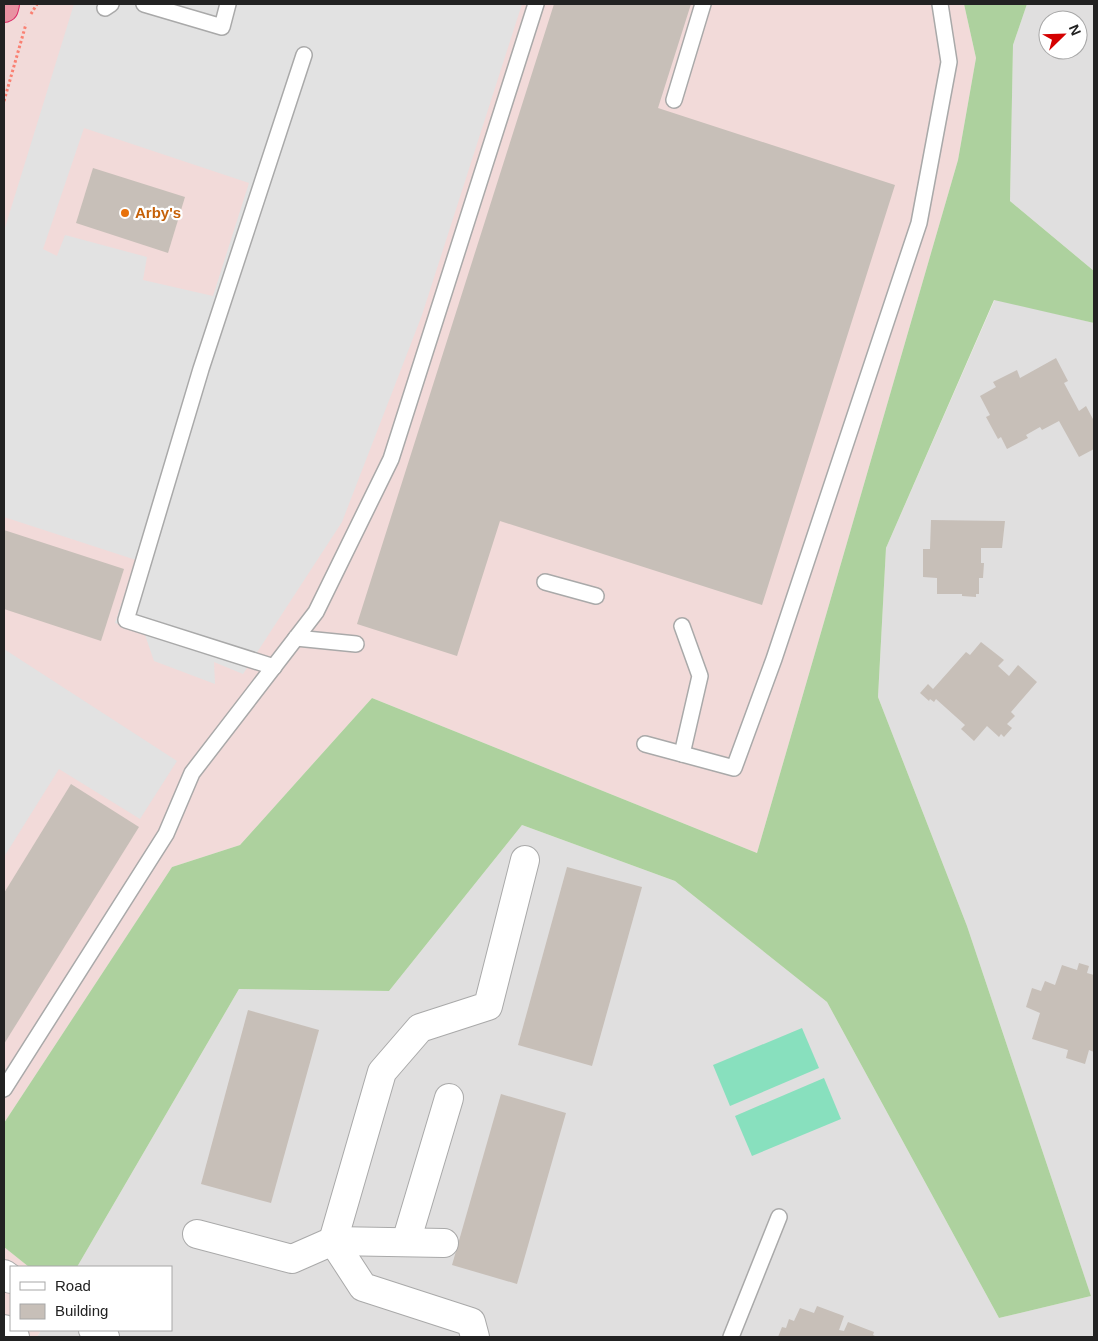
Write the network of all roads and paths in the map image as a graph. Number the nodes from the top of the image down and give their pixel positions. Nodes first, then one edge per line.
1 (5, 4) edge
2 (37, 4) edge
3 (144, 4) edge
4 (228, 4) edge
5 (536, 4) edge
6 (703, 4) edge
7 (940, 4) edge
8 (4, 8) edge
9 (304, 55) dead end
10 (4, 100) edge
11 (674, 100) dead end
12 (545, 582) dead end
13 (596, 596) dead end
14 (682, 626) dead end
15 (296, 638) junction
16 (356, 644) dead end
17 (274, 667) junction
18 (645, 744) dead end
19 (682, 754) junction
20 (525, 860) dead end
21 (4, 1089) edge
22 (449, 1098) dead end
23 (779, 1217) dead end
24 (198, 1234) dead end
25 (333, 1241) junction
26 (406, 1242) junction
27 (444, 1243) dead end
28 (4, 1329) edge
29 (15, 1337) edge
30 (475, 1337) edge
31 (731, 1337) edge

1 - 8 highway
2 - 10 path
3 - 4 lane
5 - 15 lane
6 - 11 lane
7 - 19 lane
9 - 17 lane
12 - 13 lane
14 - 19 lane
15 - 16 lane
15 - 17 lane
17 - 21 lane
18 - 19 lane
20 - 25 street
22 - 26 street
23 - 31 lane
24 - 25 street
25 - 26 street
25 - 30 street
26 - 27 street
28 - 29 street

